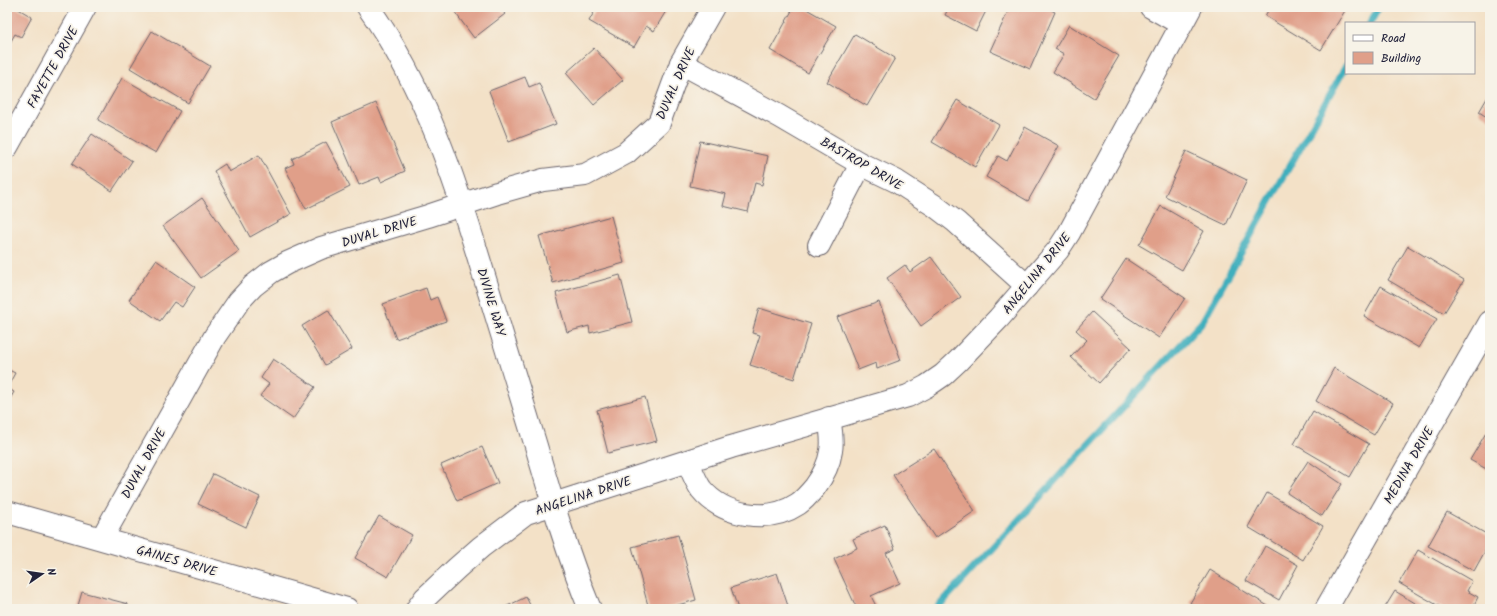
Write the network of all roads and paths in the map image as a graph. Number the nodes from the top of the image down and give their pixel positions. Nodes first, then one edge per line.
1 (86, 7) edge
2 (368, 7) edge
3 (713, 7) edge
4 (1151, 7) edge
5 (1186, 15) edge
6 (681, 63) junction
7 (7, 147) edge
8 (861, 164) junction
9 (463, 205) junction
10 (819, 246) dead end
11 (1027, 286) junction
12 (1490, 322) edge
13 (829, 418) junction
14 (688, 462) junction
15 (553, 504) junction
16 (7, 512) edge
17 (102, 538) junction
18 (347, 609) edge
19 (417, 609) edge
20 (590, 609) edge
21 (1326, 609) edge

1 - 7 street, FAYETTE DRIVE
2 - 9 street, DIVINE WAY
3 - 6 street, DUVAL DRIVE
4 - 5 street
5 - 11 street, ANGELINA DRIVE
6 - 8 street, BASTROP DRIVE
6 - 9 street, DUVAL DRIVE
8 - 10 street
8 - 11 street, BASTROP DRIVE
9 - 15 street, DIVINE WAY
9 - 17 street, DUVAL DRIVE
11 - 13 street, ANGELINA DRIVE
12 - 21 street, MEDINA DRIVE
13 - 14 street, ANGELINA DRIVE
13 - 14 street
14 - 15 street, ANGELINA DRIVE
15 - 19 street, ANGELINA DRIVE
15 - 20 street, DIVINE WAY
16 - 17 street, GAINES DRIVE
17 - 18 street, GAINES DRIVE

